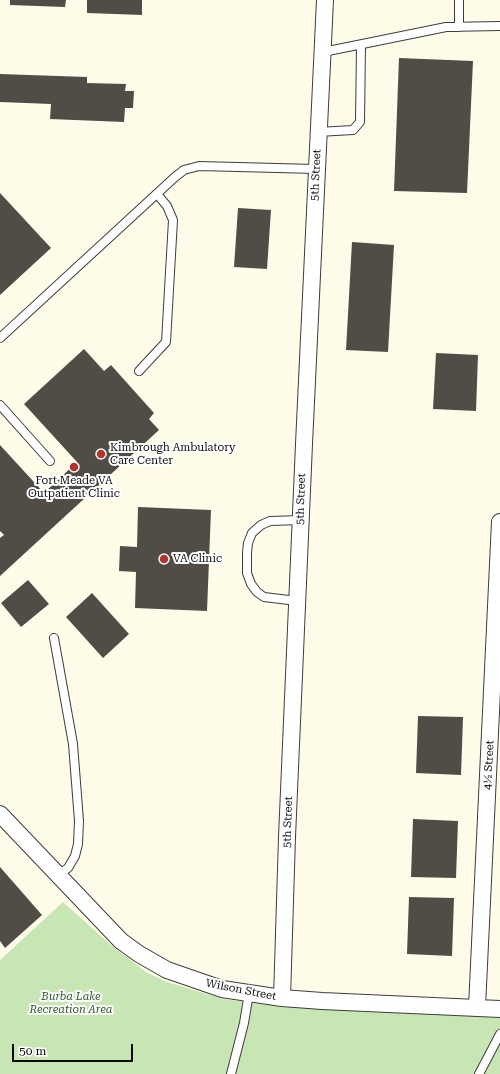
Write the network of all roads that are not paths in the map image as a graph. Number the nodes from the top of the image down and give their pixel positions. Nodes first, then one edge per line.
1 (325, 0) edge
2 (459, 0) edge
3 (500, 26) edge
4 (459, 27) junction
5 (361, 45) junction
6 (323, 52) junction
7 (318, 132) junction
8 (316, 169) junction
9 (157, 194) junction
10 (0, 338) edge
11 (139, 371) dead end
12 (0, 405) edge
13 (50, 461) dead end
14 (300, 520) junction
15 (500, 522) edge
16 (297, 601) junction
17 (54, 638) dead end
18 (0, 814) edge
19 (58, 875) junction
20 (249, 993) junction
21 (282, 998) junction
22 (477, 1007) junction
23 (500, 1009) edge
24 (500, 1034) edge
25 (231, 1074) edge
26 (479, 1074) edge

1 - 6 street, 5th Street
2 - 4 lane
3 - 4 lane
4 - 5 lane
5 - 6 lane
5 - 7 lane
6 - 7 street, 5th Street
7 - 8 street, 5th Street
8 - 9 lane
8 - 14 street, 5th Street
9 - 10 lane
9 - 11 lane
12 - 13 lane
14 - 16 street, 5th Street
14 - 16 lane
15 - 22 street, 4½ Street
16 - 21 street, 5th Street
17 - 19 lane
18 - 19 street, Wilson Street
19 - 20 street, Wilson Street
20 - 21 street, Wilson Street
20 - 25 lane
21 - 22 street, Wilson Street
22 - 23 street, Wilson Street
24 - 26 lane

